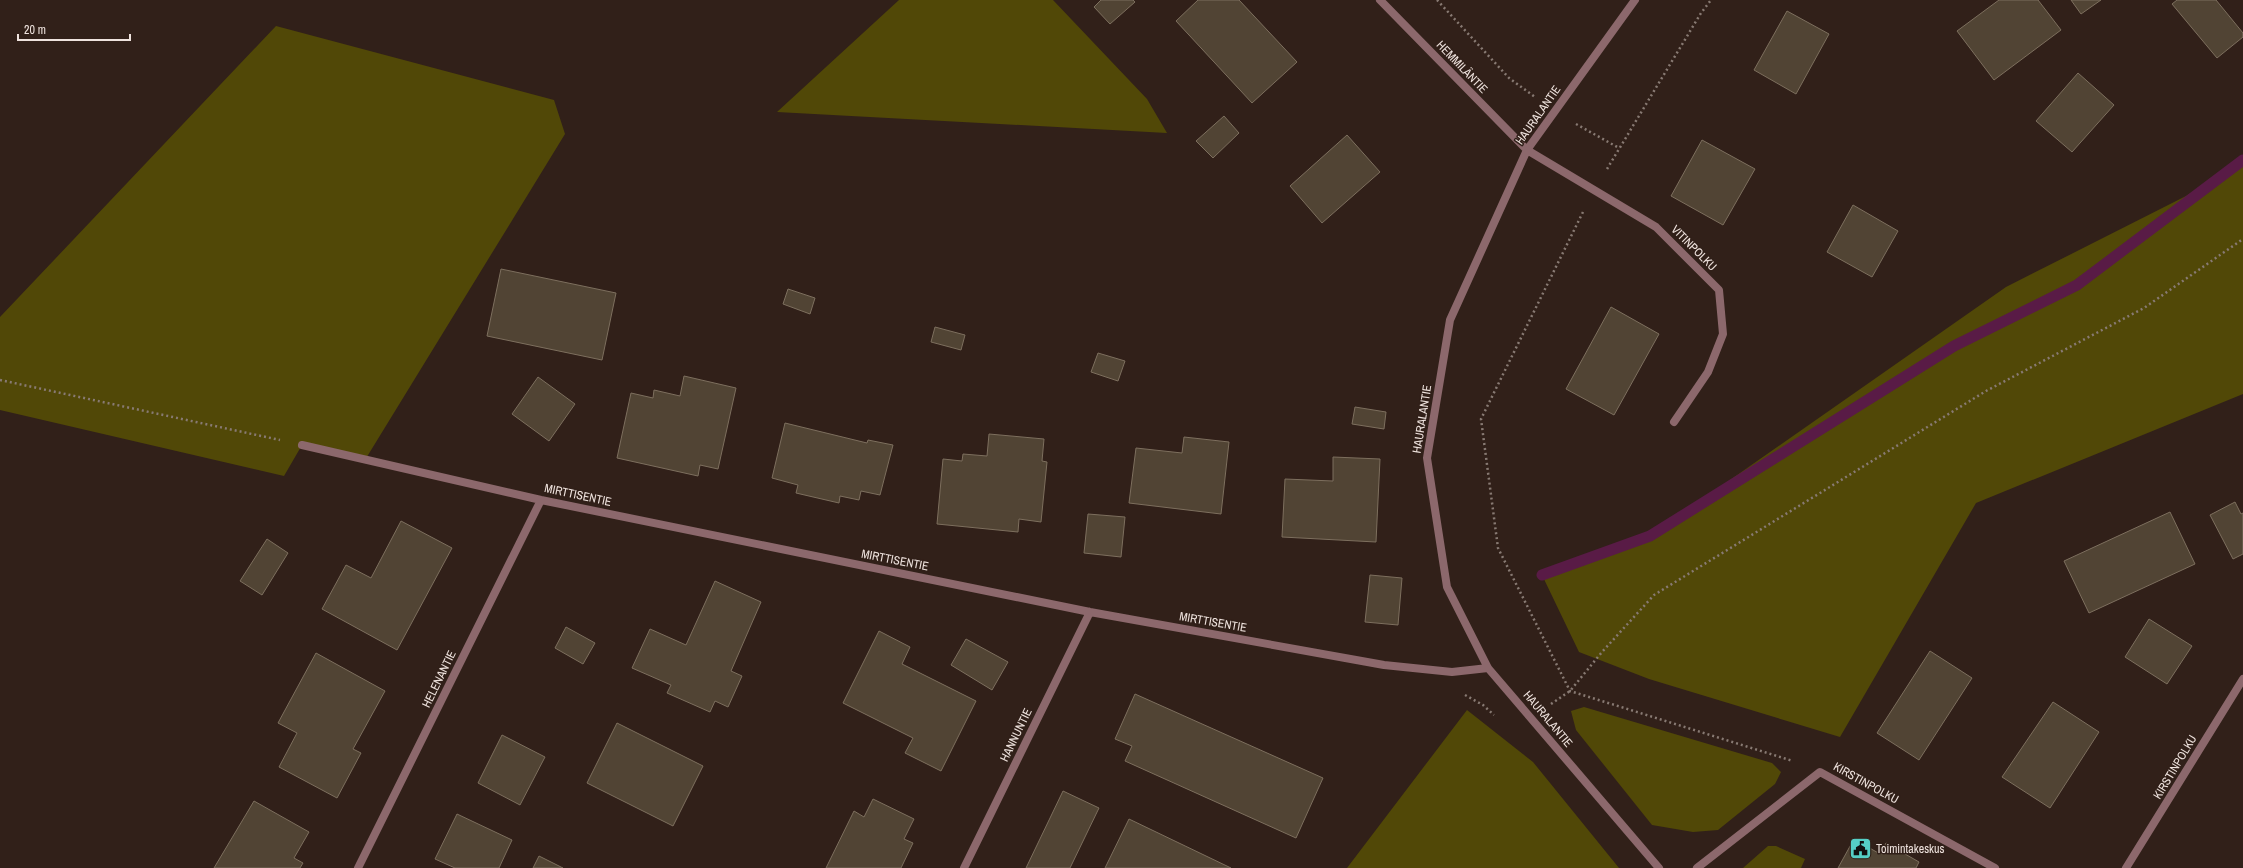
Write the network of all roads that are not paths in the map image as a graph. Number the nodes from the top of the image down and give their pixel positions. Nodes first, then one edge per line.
1 (1380, 0) edge
2 (1635, 0) edge
3 (1527, 150) junction
4 (1674, 422) dead end
5 (302, 445) road end
6 (541, 500) junction
7 (1090, 612) junction
8 (1488, 668) junction
9 (2243, 679) edge
10 (358, 868) edge
11 (964, 868) edge
12 (1659, 868) edge
13 (1697, 868) edge
14 (1995, 868) edge
15 (2126, 868) edge

1 - 3 street, HEMMILÄNTIE
2 - 3 street, HAURALANTIE
3 - 4 street, VITINPOLKU
3 - 8 street, HAURALANTIE
5 - 6 street, MIRTTISENTIE
6 - 7 street, MIRTTISENTIE
6 - 10 street, HELENANTIE
7 - 8 street, MIRTTISENTIE
7 - 11 street, HANNUNTIE
8 - 12 street, HAURALANTIE
9 - 15 street, KIRSTINPOLKU
13 - 14 street, KIRSTINPOLKU

